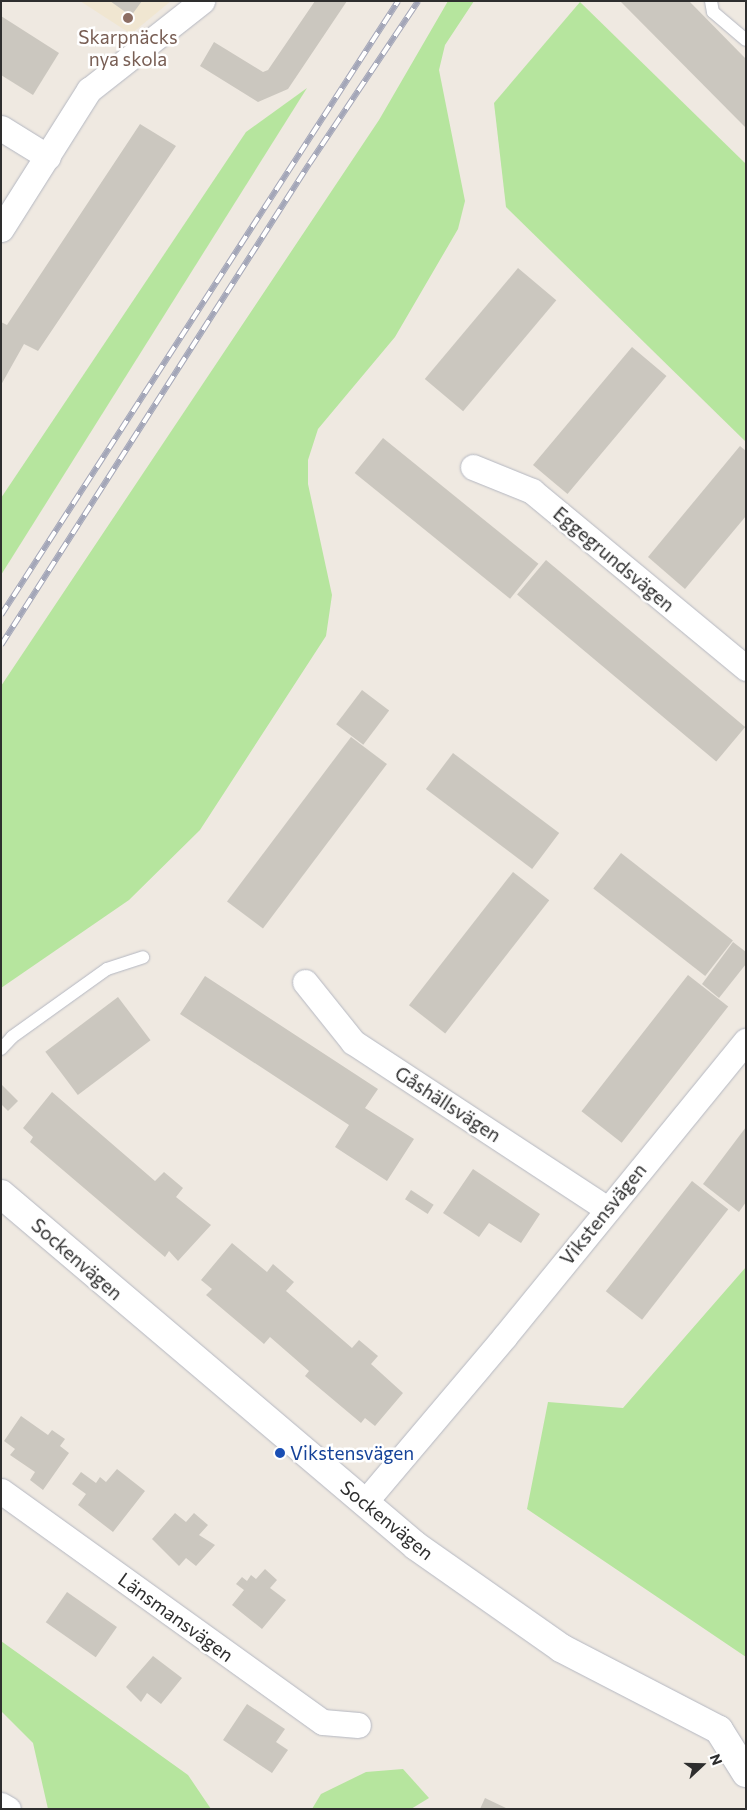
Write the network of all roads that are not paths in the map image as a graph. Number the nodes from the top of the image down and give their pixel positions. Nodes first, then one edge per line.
1 (202, 1) edge
2 (711, 1) edge
3 (746, 40) edge
4 (1, 128) edge
5 (48, 158) junction
6 (1, 229) edge
7 (473, 467) dead end
8 (746, 668) edge
9 (143, 957) dead end
10 (305, 982) dead end
11 (746, 1041) edge
12 (1, 1049) edge
13 (1, 1194) edge
14 (606, 1208) junction
15 (1, 1491) edge
16 (364, 1502) junction
17 (358, 1725) dead end
18 (746, 1773) edge
19 (1, 1805) edge
20 (8, 1809) edge

1 - 5 street
2 - 3 lane
4 - 5 street
5 - 6 street
7 - 8 street, Eggegrundsvägen
9 - 12 lane
10 - 14 street, Gåshällsvägen
11 - 14 street, Vikstensvägen
13 - 16 street, Sockenvägen
14 - 16 street, Vikstensvägen
15 - 17 street, Länsmansvägen
16 - 18 street, Sockenvägen
19 - 20 street

